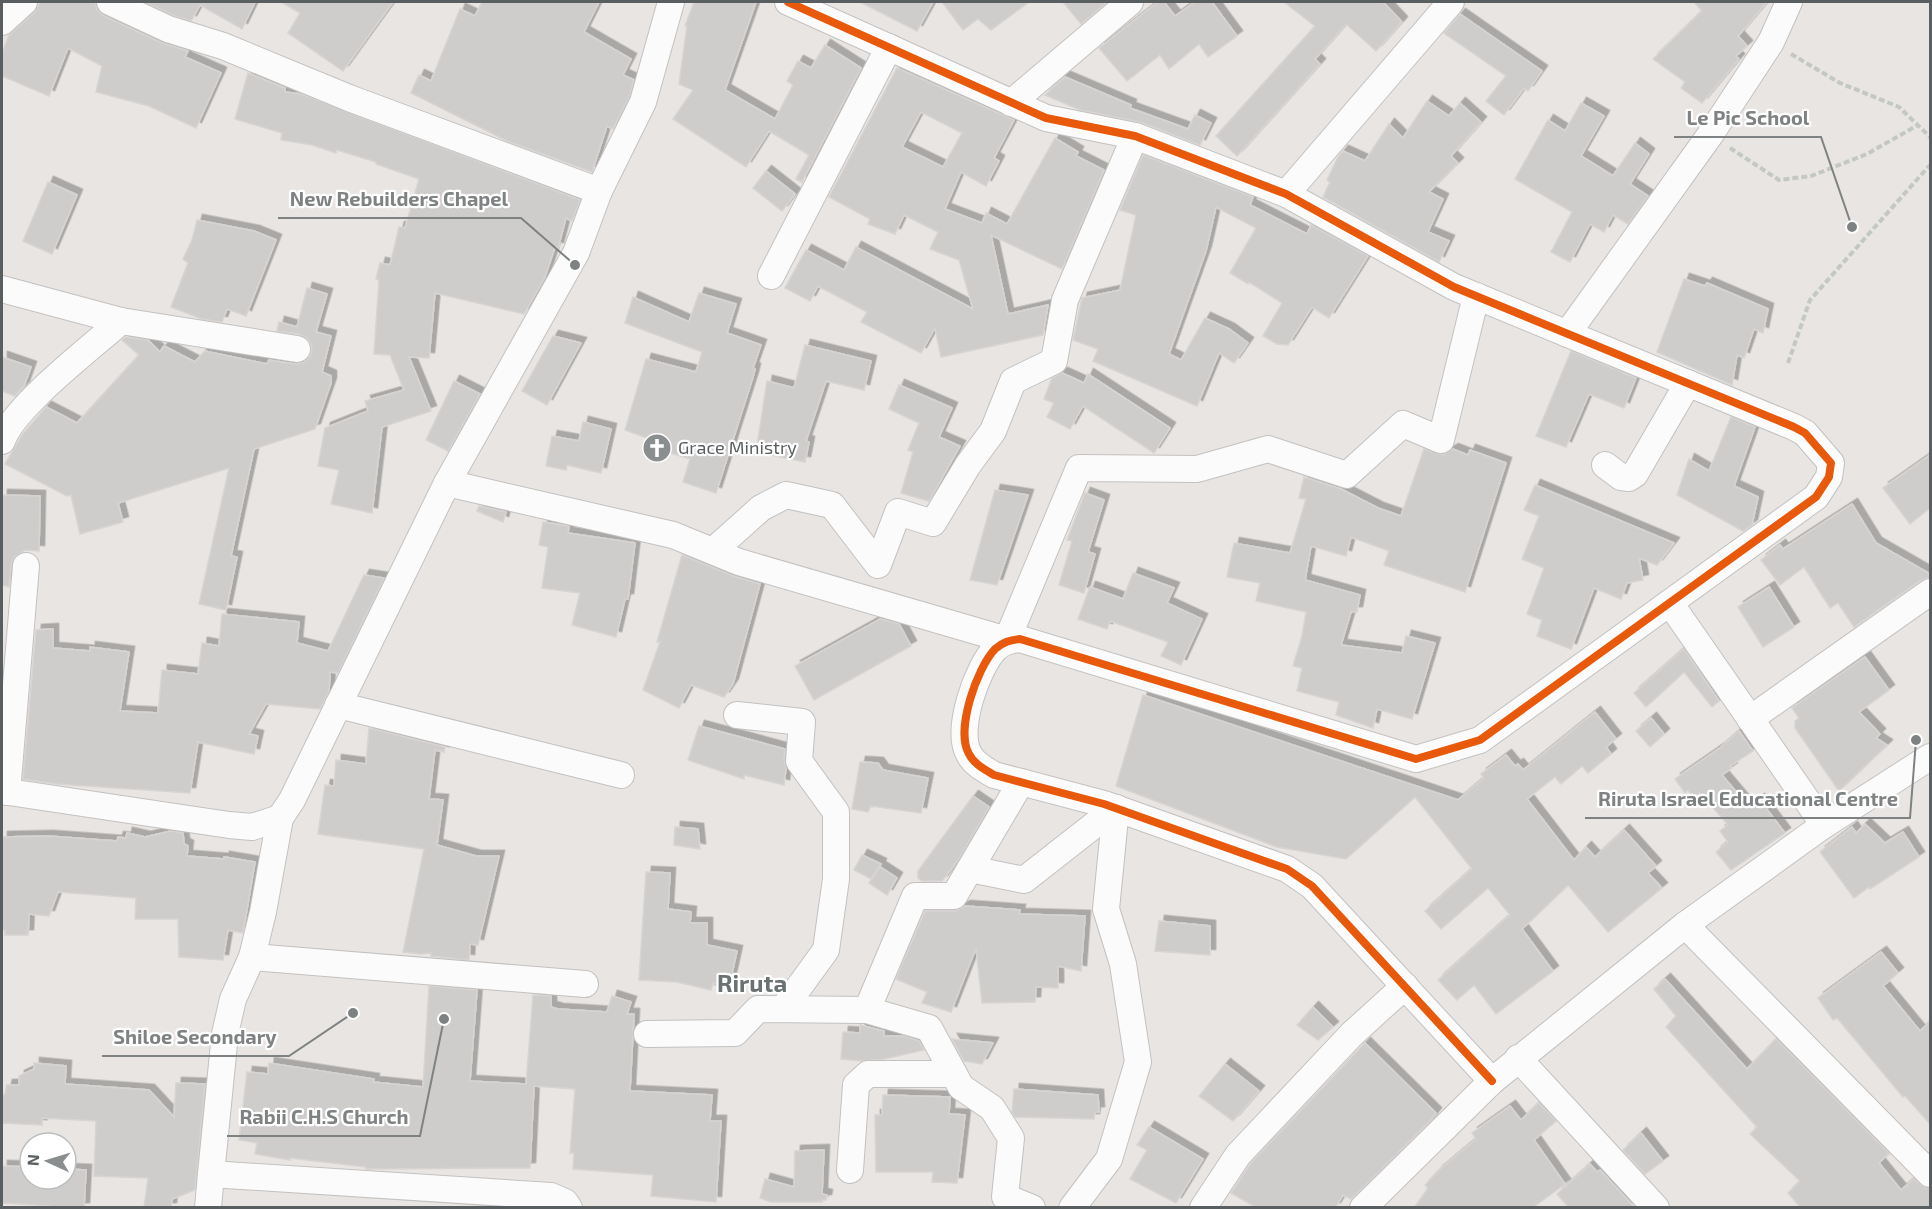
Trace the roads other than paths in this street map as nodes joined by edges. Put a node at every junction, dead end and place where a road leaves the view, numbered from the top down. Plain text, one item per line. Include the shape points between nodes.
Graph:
1 (24, 2) edge
2 (110, 2) edge
3 (671, 2) edge
4 (788, 2) edge
5 (1130, 2) edge
6 (1451, 2) edge
7 (1789, 2) edge
8 (2, 22) edge
9 (889, 48) junction
10 (1011, 103) junction
11 (1135, 136) junction
12 (599, 191) junction
13 (1286, 194) junction
14 (771, 276) dead end
15 (2, 289) edge
16 (1476, 296) junction
17 (121, 321) junction
18 (1568, 334) junction
19 (297, 349) dead end
20 (1688, 383) junction
21 (2, 441) edge
22 (1605, 465) dead end
23 (447, 483) junction
24 (713, 551) junction
25 (26, 566) dead end
26 (1930, 592) edge
27 (1670, 603) junction
28 (1007, 640) junction
29 (338, 705) junction
30 (737, 715) dead end
31 (1750, 719) junction
32 (1930, 757) edge
33 (621, 775) dead end
34 (1021, 782) junction
35 (4, 791) edge
36 (1116, 808) junction
37 (280, 818) junction
38 (1824, 825) junction
39 (970, 869) junction
40 (1685, 925) junction
41 (252, 957) junction
42 (585, 984) dead end
43 (1405, 986) junction
44 (783, 1009) junction
45 (867, 1010) junction
46 (647, 1034) dead end
47 (1518, 1058) junction
48 (954, 1074) junction
49 (1492, 1081) junction
50 (850, 1170) dead end
51 (211, 1174) junction
52 (1930, 1174) edge
53 (207, 1208) edge
54 (569, 1208) edge
55 (1032, 1208) edge
56 (1072, 1208) edge
57 (1203, 1208) edge
58 (1363, 1208) edge
59 (1656, 1208) edge

1 - 8 street
2 - 12 street via 168,29 223,46 349,98
3 - 12 street via 643,102
4 - 9 street
5 - 10 street
6 - 13 street
7 - 18 street via 1771,42 1710,135
9 - 10 street
9 - 14 street
10 - 11 street via 1046,118
11 - 13 street
11 - 24 street via 1065,300 1054,361 1012,381 993,431 933,523 898,512 878,565 832,505 786,495 761,508
12 - 23 street via 576,253
13 - 16 street
15 - 17 street
16 - 18 street
16 - 28 street via 1441,440 1403,424 1347,475 1268,449 1197,469 1079,468
17 - 19 street
17 - 21 street via 36,396 5,430
18 - 20 street
20 - 22 street via 1635,474 1621,477
20 - 27 street via 1805,433 1831,464 1829,477 1816,497
23 - 24 street via 673,535
23 - 29 street
24 - 28 street
25 - 35 street
26 - 31 street
27 - 28 street via 1480,740 1416,759 1020,639
27 - 31 street
28 - 34 street via 995,649 976,678 964,724 968,753 980,766 994,775
29 - 33 street
29 - 37 street
30 - 44 street via 802,722 799,761 836,812 836,879 826,950
31 - 38 street
32 - 38 street
34 - 36 street
34 - 39 street
35 - 37 street via 230,825 252,827
36 - 39 street via 1024,880
36 - 43 street via 1301,877
36 - 56 street via 1106,909 1123,964 1138,1062 1109,1159
37 - 41 street
38 - 40 street
39 - 45 street via 954,896 915,896
40 - 47 street
40 - 52 street
41 - 42 street
41 - 51 street via 233,999 225,1034
43 - 49 street
43 - 57 street via 1352,1034 1238,1155
44 - 45 street
44 - 46 street via 758,1009 735,1033
45 - 48 street via 929,1028
47 - 49 street
47 - 59 street
48 - 50 street via 868,1074 856,1085
48 - 55 street via 961,1087 992,1108 1011,1138 1005,1197
49 - 58 street
51 - 53 street
51 - 54 street via 551,1196

